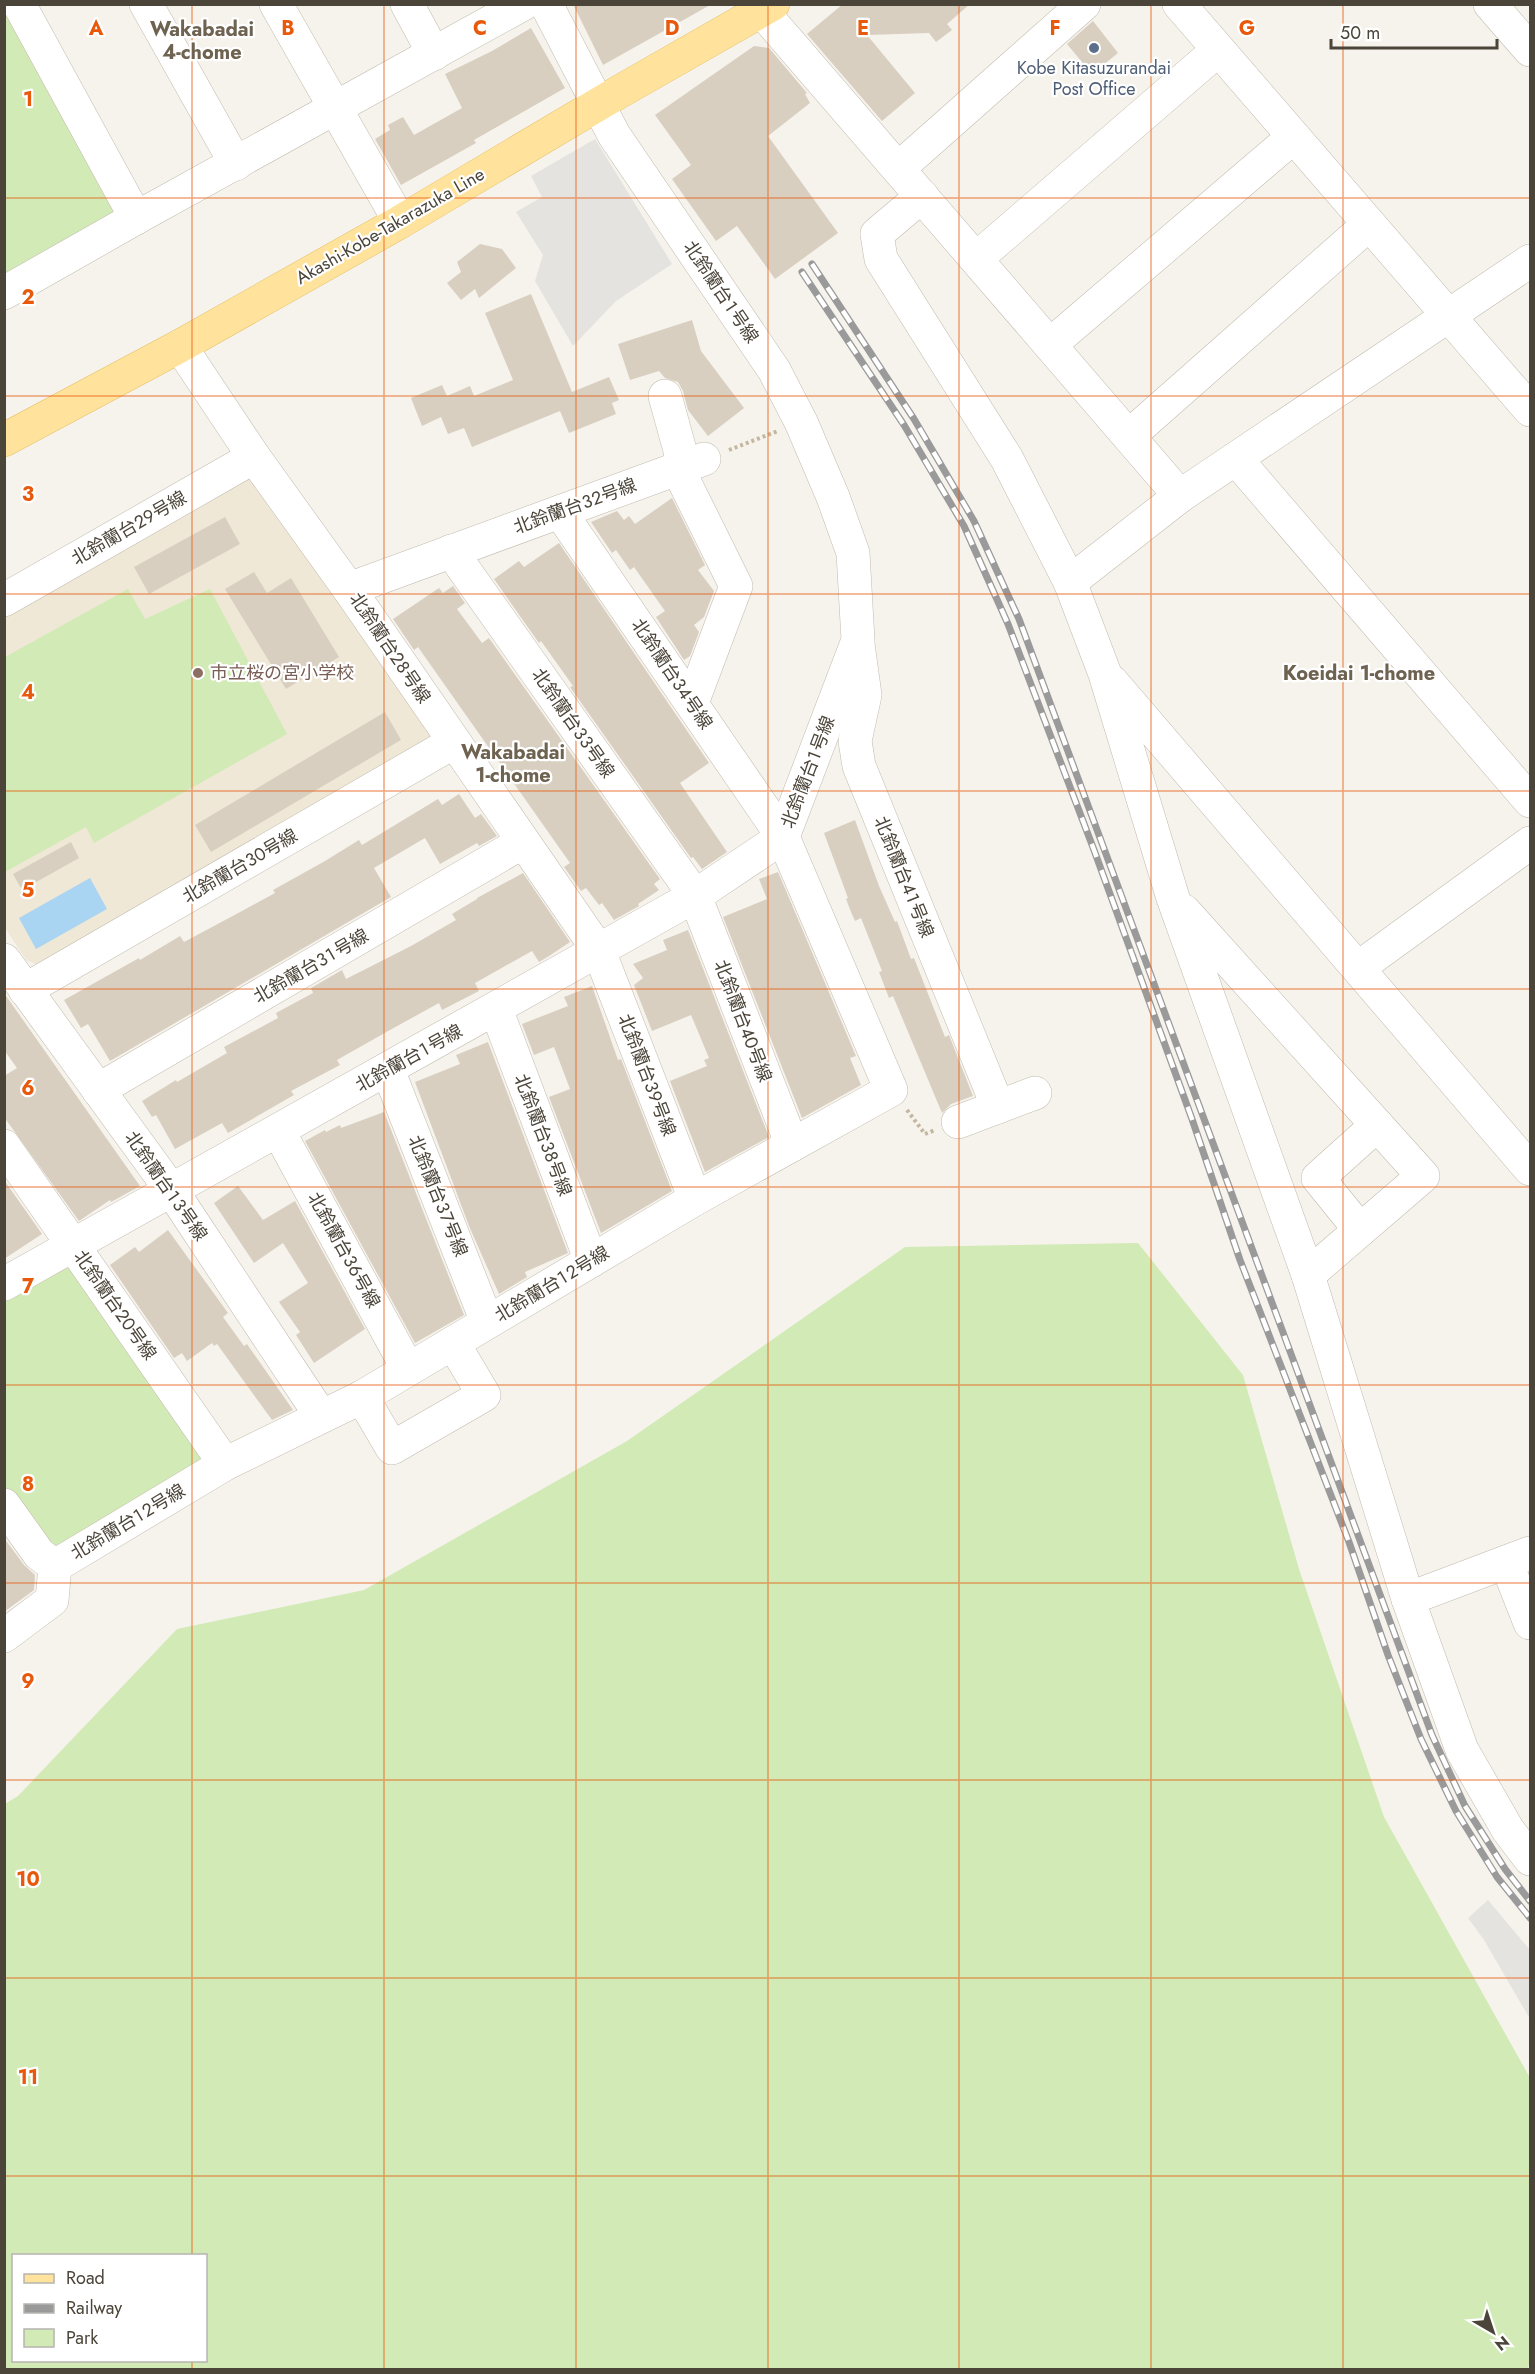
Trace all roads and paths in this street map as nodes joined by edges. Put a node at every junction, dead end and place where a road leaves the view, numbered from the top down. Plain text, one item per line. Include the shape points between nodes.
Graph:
1 (19, 4) edge
2 (146, 4) edge
3 (276, 4) edge
4 (407, 4) edge
5 (523, 4) edge
6 (546, 4) edge
7 (1084, 4) edge
8 (1179, 4) edge
9 (1490, 4) edge
10 (767, 7) edge
11 (1218, 50) junction
12 (1530, 50) edge
13 (434, 54) junction
14 (598, 104) junction
15 (335, 109) junction
16 (1292, 138) junction
17 (236, 164) junction
18 (899, 168) junction
19 (922, 196) junction
20 (136, 218) junction
21 (399, 222) junction
22 (1368, 225) junction
23 (977, 258) junction
24 (1530, 261) edge
25 (4, 293) edge
26 (1449, 317) junction
27 (1051, 344) junction
28 (180, 346) junction
29 (665, 396) dead end
30 (1530, 411) edge
31 (801, 422) junction
32 (7, 434) edge
33 (1129, 436) junction
34 (254, 457) junction
35 (1236, 459) junction
36 (691, 464) junction
37 (1180, 496) junction
38 (560, 512) junction
39 (451, 551) junction
40 (1071, 582) junction
41 (349, 589) junction
42 (4, 600) edge
43 (858, 640) junction
44 (1105, 674) junction
45 (692, 703) junction
46 (454, 742) junction
47 (1530, 801) edge
48 (783, 837) junction
49 (523, 842) junction
50 (1530, 843) edge
51 (695, 896) junction
52 (1173, 898) junction
53 (599, 951) junction
54 (4, 960) edge
55 (1358, 968) junction
56 (25, 990) junction
57 (496, 1009) junction
58 (388, 1070) junction
59 (98, 1090) junction
60 (891, 1090) junction
61 (1035, 1093) dead end
62 (998, 1107) junction
63 (958, 1122) joint
64 (1377, 1125) junction
65 (279, 1131) junction
66 (792, 1145) junction
67 (4, 1146) edge
68 (1530, 1169) edge
69 (172, 1191) junction
70 (695, 1200) junction
71 (1360, 1230) junction
72 (74, 1245) junction
73 (591, 1261) junction
74 (1308, 1275) junction
75 (4, 1284) edge
76 (487, 1322) junction
77 (453, 1342) junction
78 (408, 1369) junction
79 (362, 1397) junction
80 (321, 1416) junction
81 (225, 1464) junction
82 (4, 1504) edge
83 (1518, 1557) edge
84 (55, 1566) junction
85 (1408, 1599) junction
86 (1530, 1623) edge
87 (4, 1636) edge
88 (1530, 1859) edge

1 - 20 street
2 - 17 street
3 - 15 street
4 - 13 street
5 - 13 street
6 - 14 street, 北鈴蘭台１号線
7 - 18 street
8 - 11 street
9 - 12 street
10 - 14 main road, Akashi-Kobe-Takarazuka Line
10 - 18 street
11 - 16 street
11 - 23 street
13 - 15 street
14 - 21 main road, Akashi-Kobe-Takarazuka Line
14 - 31 street, 北鈴蘭台１号線 via 614,135 774,370
15 - 17 street
15 - 21 street
16 - 22 street
16 - 27 street
17 - 20 street
18 - 19 street
19 - 23 street
19 - 40 street via 877,234 882,259 1007,459
20 - 25 street
21 - 28 main road, Akashi-Kobe-Takarazuka Line
22 - 26 street
22 - 33 street
23 - 27 street
24 - 26 street
26 - 30 street
26 - 35 street
27 - 33 street
28 - 32 main road, Akashi-Kobe-Takarazuka Line
28 - 34 street, 北鈴蘭台２８号線
29 - 36 street via 681,454
31 - 36 path
31 - 43 street, 北鈴蘭台１号線 via 853,553
33 - 37 street
34 - 41 street, 北鈴蘭台２８号線
34 - 42 street, 北鈴蘭台２９号線
35 - 37 street
35 - 47 street
36 - 38 street, 北鈴蘭台３２号線
36 - 45 street via 736,586
37 - 40 street
38 - 39 street, 北鈴蘭台３２号線
38 - 45 street, 北鈴蘭台３４号線
39 - 41 street, 北鈴蘭台３２号線
39 - 51 street, 北鈴蘭台３３号線
40 - 44 street
41 - 46 street, 北鈴蘭台２８号線
43 - 48 street, 北鈴蘭台１号線
43 - 62 street, 北鈴蘭台４１号線 via 865,695 855,741 859,766
44 - 52 street
44 - 55 street
45 - 48 street, 北鈴蘭台３４号線
46 - 49 street, 北鈴蘭台２８号線
46 - 56 street, 北鈴蘭台３０号線
48 - 51 street, 北鈴蘭台１号線
48 - 60 street
49 - 53 street, 北鈴蘭台２８号線
49 - 59 street, 北鈴蘭台３１号線
50 - 55 street
51 - 53 street, 北鈴蘭台１号線
51 - 66 street, 北鈴蘭台４０号線
52 - 64 street
52 - 74 street
53 - 57 street, 北鈴蘭台１号線
53 - 70 street, 北鈴蘭台３９号線
54 - 56 street, 北鈴蘭台１３号線
55 - 68 street
56 - 59 street, 北鈴蘭台１３号線
57 - 58 street, 北鈴蘭台１号線
57 - 73 street, 北鈴蘭台３８号線
58 - 65 street, 北鈴蘭台１号線
58 - 76 street, 北鈴蘭台３７号線
59 - 69 street, 北鈴蘭台１３号線
60 - 63 path via 925,1134
60 - 66 street, 北鈴蘭台１２号線
61 - 62 street
62 - 63 street
64 - 71 street via 1318,1178
64 - 71 street via 1423,1176
65 - 69 street, 北鈴蘭台１号線
65 - 78 street, 北鈴蘭台３６号線
66 - 70 street, 北鈴蘭台１２号線
67 - 72 street, 北鈴蘭台２０号線
69 - 72 street, 北鈴蘭台１号線
69 - 80 street, 北鈴蘭台１３号線
70 - 73 street, 北鈴蘭台１２号線
71 - 74 street
72 - 75 street, 北鈴蘭台１号線
72 - 81 street, 北鈴蘭台２０号線
73 - 76 street, 北鈴蘭台１２号線
74 - 85 street
76 - 77 street, 北鈴蘭台１２号線
77 - 78 street, 北鈴蘭台１２号線
77 - 79 street via 484,1395 392,1448
78 - 79 street, 北鈴蘭台１２号線
79 - 80 street, 北鈴蘭台１２号線
80 - 81 street, 北鈴蘭台１２号線
81 - 84 street, 北鈴蘭台１２号線
82 - 84 street via 39,1554
83 - 85 street
83 - 86 street
84 - 87 street, 北鈴蘭台１２号線 via 52,1600
85 - 88 street via 1462,1750 1508,1830

